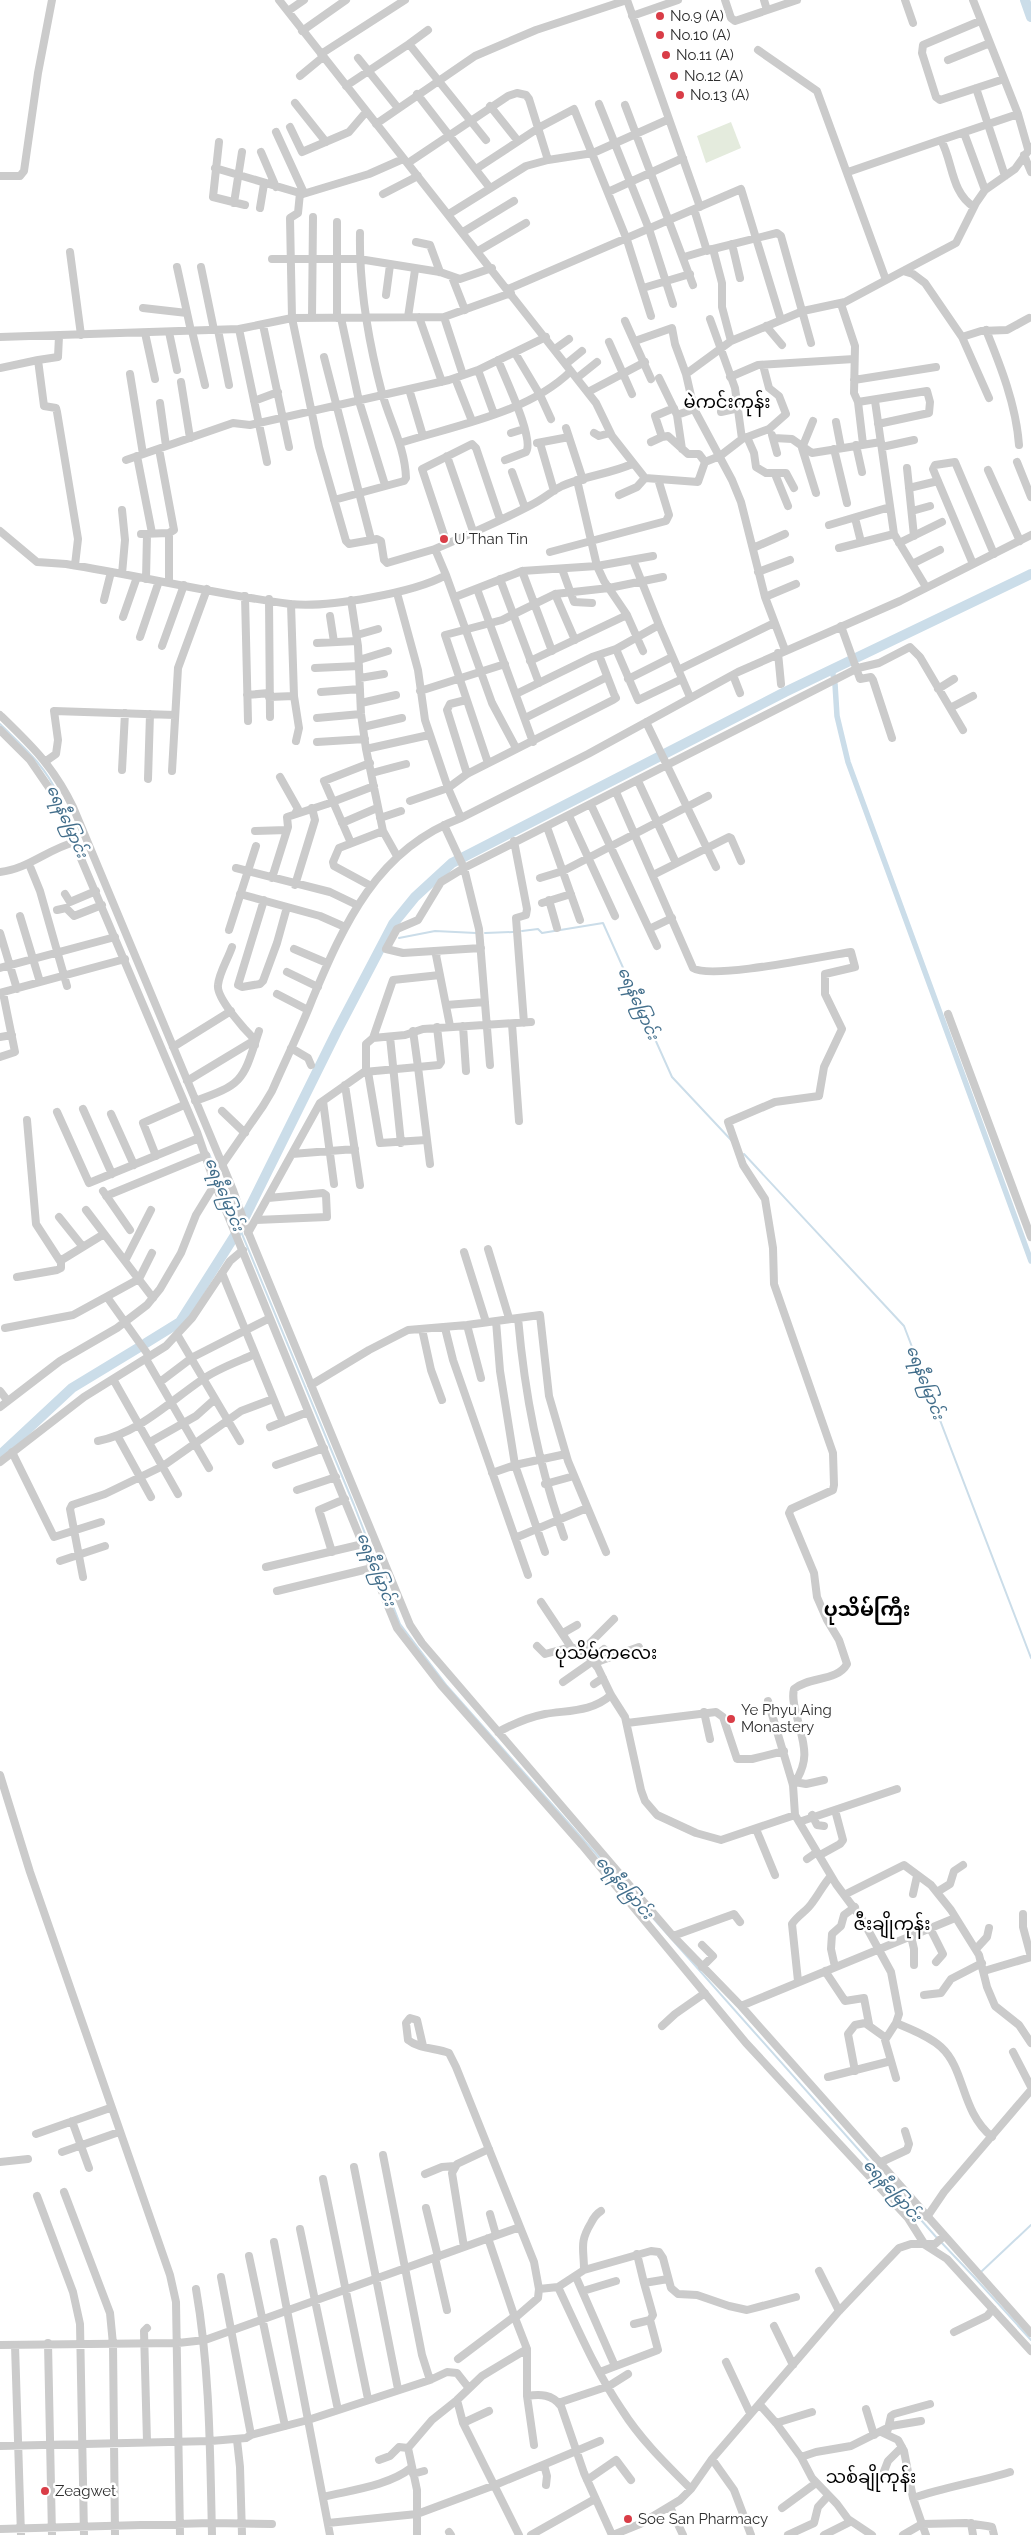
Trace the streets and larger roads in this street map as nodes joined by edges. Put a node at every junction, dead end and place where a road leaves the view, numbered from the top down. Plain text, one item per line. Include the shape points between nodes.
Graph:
1 (52, 0) edge
2 (279, 0) edge
3 (304, 0) edge
4 (346, 0) edge
5 (405, 0) edge
6 (627, 0) edge
7 (678, 0) edge
8 (725, 0) edge
9 (764, 0) edge
10 (797, 0) edge
11 (905, 0) edge
12 (973, 0) edge
13 (667, 2) edge
14 (767, 10) junction
15 (288, 11) junction
16 (632, 16) junction
17 (980, 20) junction
18 (913, 23) dead end
19 (428, 30) dead end
20 (302, 31) junction
21 (990, 43) junction
22 (409, 44) junction
23 (758, 50) dead end
24 (322, 56) junction
25 (358, 58) dead end
26 (948, 60) dead end
27 (368, 71) junction
28 (300, 76) dead end
29 (438, 79) junction
30 (1004, 79) junction
31 (346, 86) junction
32 (976, 88) junction
33 (418, 94) junction
34 (295, 103) dead end
35 (599, 104) dead end
36 (625, 105) dead end
37 (490, 106) junction
38 (398, 108) junction
39 (366, 112) junction
40 (1018, 114) junction
41 (471, 120) junction
42 (667, 120) junction
43 (376, 124) junction
44 (988, 124) junction
45 (290, 127) dead end
46 (540, 127) junction
47 (276, 132) dead end
48 (964, 133) junction
49 (450, 134) junction
50 (636, 134) junction
51 (486, 140) dead end
52 (941, 140) junction
53 (518, 141) junction
54 (219, 142) dead end
55 (326, 142) junction
56 (614, 143) junction
57 (1028, 150) edge
58 (242, 152) dead end
59 (261, 152) dead end
60 (593, 153) junction
61 (682, 158) junction
62 (548, 160) junction
63 (406, 161) junction
64 (215, 168) junction
65 (476, 169) junction
66 (651, 172) junction
67 (848, 172) junction
68 (1031, 172) edge
69 (0, 176) edge
70 (238, 176) junction
71 (418, 176) junction
72 (1005, 176) junction
73 (630, 182) junction
74 (264, 184) junction
75 (276, 187) junction
76 (490, 188) junction
77 (985, 190) junction
78 (608, 192) junction
79 (302, 193) junction
80 (383, 194) dead end
81 (514, 201) dead end
82 (234, 203) junction
83 (245, 205) dead end
84 (974, 207) junction
85 (260, 208) dead end
86 (697, 208) junction
87 (449, 214) junction
88 (313, 217) dead end
89 (671, 220) junction
90 (337, 222) dead end
91 (526, 223) dead end
92 (649, 230) junction
93 (463, 232) junction
94 (360, 233) dead end
95 (757, 238) junction
96 (626, 240) junction
97 (416, 242) dead end
98 (732, 244) junction
99 (710, 250) junction
100 (478, 251) junction
101 (70, 252) dead end
102 (684, 257) junction
103 (290, 258) junction
104 (312, 258) junction
105 (272, 259) dead end
106 (337, 259) junction
107 (359, 259) junction
108 (390, 265) junction
109 (177, 267) dead end
110 (202, 267) dead end
111 (492, 268) junction
112 (415, 270) junction
113 (903, 271) junction
114 (440, 272) junction
115 (690, 274) junction
116 (452, 277) junction
117 (740, 278) dead end
118 (886, 280) junction
119 (665, 281) junction
120 (693, 285) dead end
121 (642, 288) junction
122 (509, 291) junction
123 (386, 295) dead end
124 (673, 304) dead end
125 (841, 304) junction
126 (143, 308) dead end
127 (465, 310) junction
128 (803, 311) junction
129 (187, 312) junction
130 (444, 316) junction
131 (651, 316) dead end
132 (365, 317) junction
133 (408, 317) junction
134 (419, 317) junction
135 (292, 318) junction
136 (312, 318) junction
137 (339, 318) junction
138 (1030, 318) dead end
139 (710, 320) dead end
140 (781, 320) junction
141 (625, 321) dead end
142 (263, 325) junction
143 (766, 326) junction
144 (239, 329) junction
145 (216, 330) junction
146 (986, 330) junction
147 (191, 331) junction
148 (169, 332) junction
149 (145, 333) junction
150 (81, 335) junction
151 (59, 336) junction
152 (0, 337) edge
153 (546, 337) junction
154 (962, 337) junction
155 (569, 339) dead end
156 (732, 340) junction
157 (634, 341) junction
158 (609, 342) dead end
159 (811, 343) dead end
160 (782, 345) dead end
161 (555, 350) junction
162 (720, 350) junction
163 (582, 351) dead end
164 (515, 353) junction
165 (324, 358) dead end
166 (854, 359) junction
167 (38, 360) junction
168 (498, 360) junction
169 (597, 362) dead end
170 (645, 362) junction
171 (763, 365) junction
172 (936, 367) dead end
173 (0, 368) edge
174 (569, 368) junction
175 (177, 370) dead end
176 (478, 370) junction
177 (130, 374) dead end
178 (623, 374) junction
179 (686, 374) junction
180 (459, 376) junction
181 (730, 377) junction
182 (577, 378) junction
183 (155, 379) dead end
184 (854, 380) junction
185 (181, 382) dead end
186 (442, 382) junction
187 (205, 385) dead end
188 (229, 385) dead end
189 (409, 389) junction
190 (278, 392) junction
191 (588, 392) junction
192 (632, 394) dead end
193 (383, 395) junction
194 (540, 395) junction
195 (989, 398) dead end
196 (254, 401) junction
197 (359, 401) junction
198 (875, 401) junction
199 (858, 402) junction
200 (160, 403) dead end
201 (334, 406) junction
202 (517, 407) junction
203 (739, 408) junction
204 (694, 409) junction
205 (313, 411) junction
206 (676, 412) junction
207 (721, 412) dead end
208 (494, 414) junction
209 (283, 416) junction
210 (551, 419) dead end
211 (472, 421) junction
212 (813, 421) dead end
213 (259, 422) junction
214 (836, 422) dead end
215 (878, 424) junction
216 (566, 428) dead end
217 (524, 429) junction
218 (768, 429) junction
219 (511, 433) dead end
220 (594, 433) dead end
221 (610, 433) junction
222 (423, 436) junction
223 (569, 437) junction
224 (662, 437) junction
225 (190, 438) junction
226 (745, 438) junction
227 (774, 438) junction
228 (914, 440) dead end
229 (651, 442) dead end
230 (400, 443) junction
231 (540, 443) junction
232 (881, 444) junction
233 (528, 445) junction
234 (859, 445) junction
235 (1019, 445) dead end
236 (162, 447) junction
237 (289, 447) dead end
238 (802, 448) junction
239 (837, 448) junction
240 (682, 449) junction
241 (776, 453) dead end
242 (140, 455) junction
243 (447, 456) junction
244 (720, 456) junction
245 (126, 460) dead end
246 (504, 460) dead end
247 (267, 462) dead end
248 (705, 462) junction
249 (1017, 462) dead end
250 (632, 464) junction
251 (907, 468) dead end
252 (988, 470) dead end
253 (512, 472) dead end
254 (862, 472) dead end
255 (775, 474) junction
256 (645, 478) junction
257 (662, 479) junction
258 (580, 480) junction
259 (938, 481) junction
260 (385, 485) junction
261 (794, 488) dead end
262 (909, 488) junction
263 (554, 491) junction
264 (358, 493) junction
265 (816, 493) dead end
266 (619, 494) dead end
267 (1031, 497) edge
268 (334, 500) junction
269 (847, 503) dead end
270 (788, 506) dead end
271 (930, 506) dead end
272 (525, 508) junction
273 (890, 508) junction
274 (122, 510) dead end
275 (912, 510) junction
276 (855, 518) junction
277 (500, 519) junction
278 (942, 522) dead end
279 (829, 526) dead end
280 (0, 531) edge
281 (169, 533) junction
282 (147, 534) junction
283 (474, 534) junction
284 (785, 534) dead end
285 (894, 534) junction
286 (1031, 535) edge
287 (914, 536) junction
288 (371, 539) junction
289 (590, 541) junction
290 (1020, 541) junction
291 (861, 542) junction
292 (899, 543) junction
293 (447, 544) junction
294 (753, 548) junction
295 (839, 548) dead end
296 (435, 549) junction
297 (940, 550) dead end
298 (550, 552) dead end
299 (994, 554) junction
300 (653, 556) dead end
301 (634, 560) junction
302 (790, 560) dead end
303 (912, 564) junction
304 (973, 564) junction
305 (75, 565) junction
306 (598, 566) junction
307 (562, 569) junction
308 (522, 571) junction
309 (111, 572) junction
310 (758, 572) junction
311 (122, 574) junction
312 (446, 575) junction
313 (137, 577) junction
314 (664, 577) dead end
315 (146, 579) junction
316 (500, 579) junction
317 (160, 581) junction
318 (169, 582) junction
319 (642, 582) junction
320 (796, 584) dead end
321 (184, 585) junction
322 (926, 587) junction
323 (478, 588) junction
324 (609, 588) junction
325 (207, 589) junction
326 (572, 591) junction
327 (397, 593) junction
328 (556, 594) junction
329 (245, 596) junction
330 (455, 597) junction
331 (765, 597) junction
332 (269, 599) junction
333 (104, 600) dead end
334 (351, 600) junction
335 (592, 603) dead end
336 (291, 604) junction
337 (534, 604) junction
338 (628, 614) junction
339 (513, 615) junction
340 (330, 616) dead end
341 (123, 617) dead end
342 (490, 623) junction
343 (774, 623) junction
344 (658, 625) junction
345 (842, 626) junction
346 (378, 629) dead end
347 (466, 629) junction
348 (638, 636) junction
349 (140, 637) dead end
350 (357, 638) junction
351 (575, 640) junction
352 (334, 642) junction
353 (317, 644) dead end
354 (162, 646) dead end
355 (616, 649) junction
356 (388, 651) dead end
357 (552, 651) junction
358 (643, 651) dead end
359 (782, 651) junction
360 (599, 655) junction
361 (672, 657) junction
362 (530, 660) junction
363 (359, 663) junction
364 (505, 664) junction
365 (315, 668) dead end
366 (858, 668) junction
367 (678, 670) junction
368 (481, 671) junction
369 (384, 674) dead end
370 (733, 675) junction
371 (459, 677) junction
372 (608, 677) junction
373 (360, 678) junction
374 (682, 678) junction
375 (628, 679) junction
376 (954, 679) dead end
377 (539, 683) junction
378 (781, 684) dead end
379 (360, 689) junction
380 (938, 689) junction
381 (420, 691) junction
382 (321, 692) dead end
383 (740, 693) dead end
384 (516, 694) junction
385 (247, 695) junction
386 (269, 695) junction
387 (396, 695) dead end
388 (294, 696) junction
389 (973, 696) dead end
390 (690, 697) junction
391 (466, 700) junction
392 (361, 703) junction
393 (950, 708) junction
394 (125, 713) junction
395 (150, 714) junction
396 (361, 714) junction
397 (0, 715) edge
398 (175, 715) junction
399 (270, 717) dead end
400 (317, 718) dead end
401 (402, 718) dead end
402 (525, 718) junction
403 (248, 721) dead end
404 (646, 722) junction
405 (363, 727) junction
406 (0, 730) edge
407 (963, 730) dead end
408 (429, 735) junction
409 (892, 738) dead end
410 (365, 739) junction
411 (296, 740) dead end
412 (317, 742) dead end
413 (533, 742) junction
414 (516, 748) junction
415 (366, 749) junction
416 (46, 761) junction
417 (370, 763) junction
418 (488, 763) junction
419 (406, 764) dead end
420 (669, 765) junction
421 (122, 770) dead end
422 (172, 771) dead end
423 (372, 773) junction
424 (467, 774) junction
425 (280, 777) dead end
426 (148, 779) dead end
427 (638, 781) junction
428 (374, 786) junction
429 (448, 788) junction
430 (616, 792) junction
431 (708, 796) dead end
432 (410, 801) dead end
433 (328, 804) junction
434 (591, 805) junction
435 (688, 806) junction
436 (312, 808) junction
437 (377, 808) junction
438 (296, 812) junction
439 (401, 812) dead end
440 (569, 816) junction
441 (380, 818) junction
442 (461, 818) junction
443 (657, 822) junction
444 (342, 823) junction
445 (444, 825) junction
446 (547, 827) junction
447 (287, 830) junction
448 (255, 831) dead end
449 (383, 831) junction
450 (635, 834) junction
451 (514, 841) junction
452 (75, 842) junction
453 (351, 843) junction
454 (256, 846) dead end
455 (611, 847) junction
456 (707, 847) junction
457 (397, 856) junction
458 (588, 858) junction
459 (741, 861) dead end
460 (676, 863) junction
461 (29, 864) junction
462 (716, 867) dead end
463 (236, 868) dead end
464 (464, 868) junction
465 (248, 871) junction
466 (562, 871) junction
467 (0, 872) edge
468 (653, 875) junction
469 (272, 878) junction
470 (540, 878) dead end
471 (296, 885) junction
472 (371, 886) junction
473 (96, 891) junction
474 (65, 894) dead end
475 (240, 894) junction
476 (571, 894) junction
477 (264, 900) junction
478 (102, 905) junction
479 (356, 905) junction
480 (287, 907) junction
481 (57, 910) dead end
482 (20, 916) dead end
483 (615, 916) dead end
484 (672, 918) junction
485 (580, 920) dead end
486 (344, 927) junction
487 (557, 928) dead end
488 (649, 929) junction
489 (228, 930) dead end
490 (0, 933) edge
491 (115, 937) junction
492 (2, 943) edge
493 (657, 946) dead end
494 (232, 948) dead end
495 (481, 948) junction
496 (294, 949) dead end
497 (56, 952) junction
498 (438, 952) junction
499 (33, 959) junction
500 (125, 959) junction
501 (327, 963) junction
502 (10, 965) junction
503 (0, 968) edge
504 (287, 972) dead end
505 (440, 975) junction
506 (64, 976) junction
507 (40, 982) junction
508 (67, 986) dead end
509 (318, 986) junction
510 (17, 989) junction
511 (1, 993) edge
512 (277, 994) dead end
513 (485, 1002) junction
514 (446, 1005) junction
515 (308, 1010) junction
516 (3, 1012) edge
517 (231, 1012) junction
518 (948, 1014) dead end
519 (512, 1024) junction
520 (450, 1026) junction
521 (463, 1026) junction
522 (487, 1026) junction
523 (437, 1027) junction
524 (259, 1031) dead end
525 (413, 1031) junction
526 (12, 1035) junction
527 (0, 1037) edge
528 (390, 1037) junction
529 (372, 1038) junction
530 (255, 1042) junction
531 (173, 1047) junction
532 (292, 1048) junction
533 (0, 1057) edge
534 (311, 1065) dead end
535 (490, 1065) dead end
536 (418, 1068) junction
537 (392, 1070) junction
538 (466, 1071) dead end
539 (367, 1072) junction
540 (187, 1082) junction
541 (345, 1084) junction
542 (195, 1101) junction
543 (323, 1101) junction
544 (184, 1105) junction
545 (83, 1109) dead end
546 (222, 1111) dead end
547 (57, 1112) dead end
548 (112, 1114) dead end
549 (27, 1120) dead end
550 (519, 1121) dead end
551 (245, 1133) junction
552 (200, 1138) junction
553 (426, 1140) junction
554 (402, 1143) junction
555 (355, 1149) junction
556 (330, 1151) junction
557 (292, 1154) junction
558 (206, 1155) junction
559 (156, 1156) junction
560 (430, 1164) dead end
561 (134, 1165) junction
562 (223, 1169) junction
563 (112, 1174) junction
564 (214, 1174) junction
565 (216, 1184) junction
566 (334, 1184) dead end
567 (360, 1185) dead end
568 (268, 1198) junction
569 (86, 1210) dead end
570 (151, 1210) dead end
571 (59, 1217) dead end
572 (256, 1220) junction
573 (130, 1230) dead end
574 (247, 1230) junction
575 (104, 1234) junction
576 (1031, 1237) edge
577 (83, 1247) junction
578 (488, 1249) dead end
579 (242, 1250) junction
580 (464, 1252) dead end
581 (152, 1253) dead end
582 (61, 1261) junction
583 (125, 1261) junction
584 (222, 1273) junction
585 (17, 1277) dead end
586 (139, 1279) junction
587 (106, 1297) junction
588 (153, 1298) junction
589 (270, 1318) junction
590 (508, 1318) junction
591 (518, 1318) junction
592 (496, 1320) junction
593 (486, 1322) junction
594 (124, 1323) junction
595 (467, 1325) junction
596 (5, 1328) dead end
597 (445, 1328) junction
598 (422, 1329) junction
599 (246, 1331) junction
600 (178, 1336) junction
601 (255, 1354) junction
602 (147, 1356) junction
603 (193, 1358) junction
604 (203, 1378) junction
605 (481, 1378) dead end
606 (112, 1380) junction
607 (160, 1382) junction
608 (311, 1385) junction
609 (0, 1390) edge
610 (215, 1399) junction
611 (273, 1399) junction
612 (7, 1400) junction
613 (442, 1400) dead end
614 (172, 1402) junction
615 (0, 1407) edge
616 (308, 1412) junction
617 (229, 1422) junction
618 (283, 1422) junction
619 (139, 1423) junction
620 (183, 1423) junction
621 (270, 1427) dead end
622 (118, 1436) junction
623 (98, 1441) dead end
624 (240, 1441) dead end
625 (150, 1442) junction
626 (196, 1444) junction
627 (324, 1448) junction
628 (12, 1452) junction
629 (566, 1454) junction
630 (539, 1458) junction
631 (0, 1462) edge
632 (276, 1465) dead end
633 (515, 1465) junction
634 (162, 1466) junction
635 (209, 1468) dead end
636 (492, 1473) junction
637 (141, 1476) junction
638 (574, 1476) junction
639 (336, 1477) junction
640 (546, 1484) junction
641 (298, 1490) dead end
642 (178, 1494) dead end
643 (151, 1497) dead end
644 (345, 1499) junction
645 (587, 1508) junction
646 (558, 1521) junction
647 (100, 1522) dead end
648 (537, 1530) junction
649 (75, 1531) junction
650 (564, 1537) dead end
651 (515, 1538) junction
652 (363, 1544) junction
653 (105, 1546) dead end
654 (332, 1552) junction
655 (545, 1552) dead end
656 (606, 1552) dead end
657 (79, 1555) junction
658 (60, 1561) dead end
659 (266, 1567) dead end
660 (372, 1568) junction
661 (528, 1575) dead end
662 (83, 1577) dead end
663 (277, 1591) dead end
664 (541, 1602) dead end
665 (614, 1619) dead end
666 (577, 1626) dead end
667 (563, 1633) junction
668 (537, 1646) dead end
669 (571, 1647) junction
670 (639, 1648) dead end
671 (604, 1649) dead end
672 (582, 1651) junction
673 (596, 1662) junction
674 (603, 1678) junction
675 (563, 1682) dead end
676 (594, 1684) dead end
677 (611, 1695) junction
678 (768, 1701) dead end
679 (704, 1712) junction
680 (626, 1722) junction
681 (498, 1732) junction
682 (710, 1739) dead end
683 (784, 1751) junction
684 (0, 1775) edge
685 (824, 1780) dead end
686 (794, 1784) junction
687 (897, 1789) dead end
688 (835, 1810) junction
689 (812, 1816) junction
690 (797, 1818) junction
691 (824, 1826) dead end
692 (756, 1829) junction
693 (819, 1853) junction
694 (807, 1859) dead end
695 (963, 1865) dead end
696 (775, 1875) dead end
697 (830, 1876) junction
698 (917, 1876) junction
699 (937, 1892) junction
700 (913, 1894) dead end
701 (844, 1896) junction
702 (855, 1907) junction
703 (1023, 1914) dead end
704 (955, 1918) junction
705 (740, 1922) dead end
706 (930, 1928) junction
707 (989, 1928) dead end
708 (673, 1936) junction
709 (911, 1936) junction
710 (702, 1946) dead end
711 (976, 1949) junction
712 (881, 1950) junction
713 (1031, 1957) edge
714 (936, 1962) dead end
715 (914, 1964) dead end
716 (702, 1967) junction
717 (983, 1967) junction
718 (835, 1968) junction
719 (826, 1971) junction
720 (798, 1981) junction
721 (705, 1993) junction
722 (924, 1995) dead end
723 (742, 2006) junction
724 (896, 2023) junction
725 (869, 2024) junction
726 (662, 2026) dead end
727 (886, 2038) junction
728 (1031, 2043) edge
729 (422, 2046) dead end
730 (1013, 2052) dead end
731 (891, 2061) junction
732 (855, 2071) junction
733 (828, 2077) dead end
734 (896, 2078) dead end
735 (1031, 2088) edge
736 (110, 2108) junction
737 (72, 2121) junction
738 (904, 2131) dead end
739 (119, 2132) junction
740 (36, 2134) dead end
741 (992, 2137) junction
742 (81, 2145) junction
743 (489, 2149) junction
744 (62, 2152) dead end
745 (383, 2155) dead end
746 (28, 2159) dead end
747 (0, 2162) edge
748 (879, 2163) junction
749 (454, 2166) junction
750 (354, 2167) dead end
751 (89, 2168) dead end
752 (424, 2174) dead end
753 (324, 2179) dead end
754 (64, 2192) dead end
755 (37, 2196) dead end
756 (426, 2208) dead end
757 (601, 2211) dead end
758 (490, 2214) dead end
759 (926, 2216) junction
760 (520, 2227) junction
761 (300, 2229) dead end
762 (492, 2237) junction
763 (940, 2240) junction
764 (274, 2242) dead end
765 (925, 2245) junction
766 (464, 2246) junction
767 (637, 2254) junction
768 (249, 2256) dead end
769 (437, 2257) junction
770 (406, 2267) junction
771 (584, 2270) junction
772 (819, 2271) dead end
773 (221, 2277) dead end
774 (377, 2277) junction
775 (576, 2277) junction
776 (616, 2280) dead end
777 (668, 2280) junction
778 (644, 2283) junction
779 (558, 2287) junction
780 (347, 2288) junction
781 (196, 2289) dead end
782 (539, 2289) junction
783 (583, 2291) junction
784 (796, 2297) dead end
785 (317, 2299) junction
786 (288, 2309) junction
787 (448, 2310) dead end
788 (993, 2310) junction
789 (839, 2311) junction
790 (515, 2317) junction
791 (263, 2319) junction
792 (650, 2320) junction
793 (634, 2324) dead end
794 (774, 2326) dead end
795 (147, 2328) dead end
796 (233, 2330) junction
797 (954, 2332) dead end
798 (1031, 2333) edge
799 (205, 2340) junction
800 (81, 2342) junction
801 (48, 2343) junction
802 (178, 2343) junction
803 (113, 2344) junction
804 (144, 2344) junction
805 (0, 2345) edge
806 (15, 2345) junction
807 (527, 2350) junction
808 (1031, 2351) edge
809 (458, 2359) dead end
810 (726, 2362) dead end
811 (793, 2364) junction
812 (615, 2366) junction
813 (600, 2372) junction
814 (628, 2374) dead end
815 (430, 2380) junction
816 (609, 2386) junction
817 (468, 2387) junction
818 (398, 2389) junction
819 (527, 2396) junction
820 (368, 2399) junction
821 (457, 2400) junction
822 (558, 2403) junction
823 (930, 2404) dead end
824 (760, 2405) junction
825 (866, 2409) dead end
826 (338, 2410) junction
827 (489, 2411) dead end
828 (812, 2412) dead end
829 (750, 2413) junction
830 (308, 2420) junction
831 (921, 2420) dead end
832 (776, 2423) junction
833 (463, 2424) junction
834 (285, 2426) junction
835 (881, 2432) junction
836 (251, 2435) junction
837 (237, 2440) junction
838 (211, 2441) junction
839 (600, 2441) dead end
840 (147, 2442) junction
841 (178, 2442) junction
842 (82, 2444) junction
843 (114, 2444) junction
844 (50, 2445) junction
845 (534, 2445) dead end
846 (0, 2446) edge
847 (18, 2446) junction
848 (902, 2447) junction
849 (408, 2448) junction
850 (576, 2451) junction
851 (801, 2457) junction
852 (712, 2459) junction
853 (379, 2460) dead end
854 (544, 2465) junction
855 (412, 2471) junction
856 (424, 2471) dead end
857 (1010, 2472) dead end
858 (883, 2474) dead end
859 (587, 2480) junction
860 (631, 2480) dead end
861 (816, 2483) junction
862 (495, 2485) junction
863 (546, 2485) dead end
864 (691, 2489) junction
865 (828, 2496) junction
866 (323, 2497) junction
867 (913, 2498) junction
868 (595, 2499) junction
869 (670, 2507) junction
870 (782, 2508) dead end
871 (417, 2514) junction
872 (850, 2522) junction
873 (211, 2523) junction
874 (328, 2523) junction
875 (971, 2523) junction
876 (242, 2524) junction
877 (272, 2524) dead end
878 (922, 2524) junction
879 (180, 2525) junction
880 (0, 2530) edge
881 (52, 2531) edge
882 (84, 2531) edge
883 (115, 2531) edge
884 (21, 2532) edge
885 (180, 2535) edge
886 (212, 2535) edge
887 (242, 2535) edge
888 (330, 2535) edge
889 (417, 2535) edge
890 (520, 2535) edge
891 (531, 2535) edge
892 (613, 2535) edge
893 (683, 2535) edge
894 (751, 2535) edge
895 (788, 2535) edge
896 (824, 2535) edge
897 (872, 2535) edge
898 (903, 2535) edge
899 (926, 2535) edge
900 (973, 2535) edge
901 (994, 2535) edge

1 - 69 street via 24,171 20,176
2 - 15 street
3 - 15 street
4 - 20 street
5 - 24 street
6 - 16 street
6 - 29 street via 531,32 475,56
7 - 13 street
8 - 14 street via 735,21
9 - 14 street
10 - 14 street
11 - 18 street
12 - 17 street
13 - 16 street
15 - 20 street
16 - 42 street
17 - 21 street
17 - 32 street via 925,43 922,49 938,99
19 - 22 street
20 - 24 street
21 - 26 street
21 - 30 street
22 - 27 street
22 - 29 street
23 - 67 street via 817,91
24 - 28 street
24 - 31 street
25 - 27 street
27 - 31 street
27 - 38 street
29 - 33 street
29 - 41 street
30 - 32 street
30 - 40 street
31 - 39 street
32 - 44 street
33 - 38 street
33 - 49 street
34 - 55 street
35 - 56 street
36 - 50 street
37 - 41 street
37 - 46 street via 512,94 526,94
37 - 53 street
38 - 43 street
39 - 43 street
39 - 55 street via 349,132
40 - 44 street
40 - 57 street
41 - 49 street
41 - 51 street
42 - 50 street
42 - 61 street
43 - 63 street
44 - 48 street
44 - 72 street
45 - 55 street via 301,151
46 - 53 street
46 - 60 street via 574,109
46 - 62 street
47 - 79 street
48 - 52 street
48 - 77 street
49 - 63 street
49 - 65 street
50 - 56 street
50 - 66 street
52 - 67 street
52 - 84 street via 958,190 962,198
53 - 65 street
54 - 64 street
56 - 60 street
56 - 73 street
57 - 68 street
57 - 72 street via 1018,166
58 - 70 street
59 - 75 street
60 - 62 street
60 - 78 street
61 - 66 street
61 - 86 street
62 - 76 street via 524,167
63 - 71 street
63 - 79 street
64 - 70 street
64 - 82 street via 213,197
65 - 76 street
66 - 73 street
66 - 89 street
67 - 118 street
70 - 74 street
70 - 82 street
71 - 80 street
71 - 87 street
72 - 77 street
73 - 78 street
73 - 92 street
74 - 75 street
74 - 85 street
75 - 79 street
76 - 87 street
77 - 84 street
78 - 96 street
79 - 103 street via 298,213 290,218
81 - 93 street
82 - 83 street
84 - 113 street via 956,243
86 - 89 street
86 - 95 street via 742,190
86 - 99 street
87 - 93 street
88 - 104 street
89 - 92 street
89 - 102 street
90 - 106 street
91 - 100 street
92 - 96 street
92 - 119 street
93 - 100 street
94 - 107 street
95 - 98 street
95 - 128 street via 777,233 781,236
95 - 140 street
96 - 121 street
96 - 122 street
97 - 114 street via 430,245
98 - 99 street
98 - 117 street
99 - 102 street
99 - 156 street via 722,284 722,307
100 - 111 street
101 - 150 street
102 - 115 street
103 - 104 street
103 - 105 street
103 - 135 street
104 - 106 street
104 - 136 street
106 - 107 street
106 - 137 street
107 - 108 street
107 - 132 street
108 - 112 street
108 - 123 street
109 - 129 street
110 - 145 street
111 - 116 street via 469,277
111 - 122 street
112 - 114 street
112 - 133 street
113 - 118 street
113 - 154 street via 925,283
114 - 116 street
115 - 119 street
115 - 120 street
116 - 127 street
118 - 125 street
119 - 121 street
119 - 124 street
121 - 131 street
122 - 127 street
122 - 153 street
125 - 128 street
125 - 166 street via 855,346
126 - 129 street
127 - 130 street
128 - 140 street
128 - 159 street
129 - 147 street
130 - 134 street
130 - 180 street
132 - 133 street
132 - 137 street
132 - 193 street
133 - 134 street
134 - 186 street
135 - 136 street
135 - 142 street
135 - 205 street
136 - 137 street
137 - 197 street
138 - 146 street via 1007,330
139 - 162 street
140 - 143 street
141 - 157 street
142 - 144 street
142 - 190 street
143 - 156 street
143 - 160 street
144 - 145 street
144 - 196 street
145 - 147 street
145 - 188 street
146 - 154 street
146 - 235 street via 1001,368
147 - 148 street
147 - 187 street
148 - 149 street
148 - 175 street
149 - 150 street
149 - 183 street
150 - 151 street
151 - 152 street
151 - 167 street via 58,357
153 - 161 street
153 - 164 street
154 - 195 street
155 - 161 street
156 - 162 street
157 - 170 street
157 - 179 street via 672,328
158 - 178 street
161 - 174 street
162 - 179 street
162 - 181 street
163 - 174 street
164 - 168 street
164 - 194 street
165 - 201 street
166 - 171 street
166 - 184 street
167 - 173 street
167 - 305 street via 44,406 56,408 59,422 78,539
168 - 176 street
168 - 202 street
169 - 182 street
170 - 178 street
170 - 206 street
171 - 181 street
171 - 218 street via 769,388 779,396 786,412
172 - 184 street
174 - 182 street
174 - 194 street
176 - 180 street
176 - 208 street
177 - 242 street
178 - 191 street
178 - 192 street
179 - 204 street
180 - 186 street
180 - 211 street
181 - 203 street
182 - 191 street
184 - 199 street
185 - 225 street
186 - 189 street
189 - 193 street
189 - 222 street
190 - 196 street
190 - 209 street
191 - 221 street
193 - 197 street
193 - 230 street
194 - 202 street
194 - 210 street
196 - 213 street
197 - 201 street
197 - 260 street
198 - 199 street
198 - 215 street
198 - 215 street via 927,391 930,402 930,411 926,414
199 - 234 street
200 - 236 street
201 - 205 street
201 - 264 street
202 - 208 street
202 - 217 street
203 - 207 street
203 - 226 street
204 - 206 street
204 - 244 street
205 - 209 street
205 - 268 street
206 - 224 street via 655,416
206 - 240 street
208 - 211 street
209 - 213 street
209 - 237 street
211 - 222 street
212 - 238 street
213 - 225 street via 233,423
213 - 247 street
214 - 239 street
215 - 232 street
216 - 223 street
217 - 219 street
217 - 233 street
218 - 226 street
218 - 227 street
220 - 221 street via 599,436
221 - 250 street
222 - 230 street
223 - 231 street
223 - 258 street
224 - 229 street
224 - 240 street via 671,438
225 - 236 street
226 - 244 street
226 - 255 street via 754,453 756,467
227 - 238 street via 792,439
227 - 241 street
228 - 232 street
230 - 260 street via 406,478
231 - 233 street
231 - 263 street
232 - 234 street
232 - 273 street
233 - 246 street via 526,452
234 - 239 street
234 - 254 street
236 - 242 street
236 - 281 street via 174,530
238 - 239 street via 812,453
238 - 265 street
239 - 269 street
240 - 248 street via 688,454 699,454
242 - 245 street
242 - 282 street
243 - 277 street via 474,445
243 - 283 street
243 - 293 street via 422,469
244 - 248 street
244 - 294 street via 741,502
248 - 257 street via 698,482
249 - 267 street
250 - 256 street
250 - 258 street
251 - 262 street
252 - 290 street
253 - 272 street
255 - 261 street via 786,473
255 - 270 street
256 - 257 street
256 - 266 street via 637,487
257 - 289 street via 669,515 666,521
258 - 263 street
258 - 289 street
259 - 262 street
259 - 299 street via 933,469 935,465 955,462
259 - 304 street
260 - 264 street
262 - 275 street
263 - 272 street
264 - 268 street
264 - 288 street
268 - 288 street via 349,544
271 - 275 street
272 - 277 street
273 - 276 street
273 - 285 street
274 - 311 street via 125,540
275 - 287 street
276 - 279 street
276 - 291 street
277 - 283 street
278 - 287 street
280 - 305 street via 37,562
281 - 282 street
281 - 318 street
282 - 315 street
283 - 293 street
284 - 294 street
285 - 291 street
285 - 292 street
286 - 290 street
287 - 292 street
288 - 296 street via 380,540 387,563
289 - 298 street
289 - 306 street
290 - 299 street
291 - 295 street
292 - 303 street
293 - 296 street
294 - 310 street
296 - 312 street
297 - 303 street
299 - 304 street
300 - 301 street
301 - 306 street
301 - 319 street
302 - 310 street
303 - 322 street
304 - 322 street
305 - 309 street
306 - 307 street
306 - 324 street
307 - 308 street
307 - 326 street
308 - 316 street
308 - 337 street
309 - 311 street
309 - 333 street
310 - 331 street
311 - 313 street
312 - 327 street
312 - 330 street
313 - 315 street
313 - 341 street
314 - 319 street
315 - 317 street
316 - 323 street
316 - 339 street
317 - 318 street
317 - 349 street
318 - 321 street
319 - 324 street
319 - 344 street
320 - 331 street
321 - 325 street
321 - 354 street
322 - 345 street
323 - 330 street
323 - 342 street
324 - 326 street
324 - 338 street
325 - 329 street
325 - 398 street via 178,668
326 - 328 street
326 - 335 street via 576,604
327 - 334 street
327 - 381 street via 412,643
328 - 337 street
328 - 351 street
329 - 332 street
329 - 385 street
330 - 347 street
331 - 343 street
332 - 336 street
332 - 386 street
334 - 336 street
334 - 350 street
336 - 388 street
337 - 339 street
337 - 357 street
338 - 348 street
338 - 351 street
339 - 342 street
339 - 362 street
340 - 352 street
342 - 347 street
342 - 364 street
343 - 359 street
343 - 367 street
344 - 348 street
344 - 361 street
345 - 359 street
345 - 366 street
346 - 350 street
347 - 368 street
347 - 371 street via 445,636
348 - 355 street
348 - 358 street
350 - 352 street
350 - 363 street
351 - 357 street
352 - 353 street
355 - 360 street
355 - 375 street
356 - 363 street
357 - 362 street
359 - 370 street
359 - 378 street
360 - 372 street
360 - 377 street
361 - 367 street
361 - 375 street
362 - 377 street
363 - 365 street
363 - 373 street
364 - 368 street
364 - 384 street
366 - 380 street via 879,663 910,647 920,657
366 - 409 street via 860,679 871,677 873,680
366 - 420 street
367 - 374 street
368 - 371 street
368 - 414 street via 492,703
369 - 373 street
370 - 383 street
370 - 390 street
371 - 381 street
371 - 391 street
372 - 402 street
372 - 413 street via 616,698
373 - 379 street
374 - 375 street via 638,700
374 - 390 street
376 - 380 street
377 - 384 street
379 - 382 street
379 - 392 street
380 - 393 street
381 - 408 street
384 - 402 street
385 - 386 street
385 - 403 street
386 - 388 street
386 - 399 street
387 - 392 street
388 - 411 street via 299,728
389 - 393 street
390 - 404 street
391 - 418 street
391 - 424 street via 450,704 448,710
392 - 396 street
393 - 407 street
394 - 395 street
394 - 416 street via 54,710 58,740 56,754
394 - 421 street
395 - 398 street
395 - 426 street
396 - 400 street
396 - 405 street
397 - 416 street
398 - 422 street
401 - 405 street
402 - 413 street
404 - 420 street
404 - 442 street
405 - 410 street
406 - 452 street via 46,780
408 - 415 street
408 - 429 street
410 - 412 street
410 - 415 street
413 - 414 street
414 - 418 street
415 - 417 street
416 - 531 street via 62,784 86,836
417 - 423 street
417 - 433 street via 324,781
418 - 424 street
419 - 423 street
420 - 427 street
420 - 435 street
423 - 428 street
424 - 429 street
425 - 438 street via 298,809
427 - 430 street
427 - 443 street
428 - 433 street
428 - 437 street
429 - 432 street
429 - 442 street
430 - 434 street
430 - 450 street
431 - 435 street
433 - 436 street
433 - 444 street
434 - 440 street
434 - 455 street
435 - 443 street
435 - 456 street
436 - 438 street
436 - 471 street via 315,820
437 - 441 street
437 - 444 street
438 - 447 street via 286,816
439 - 441 street
440 - 446 street
440 - 458 street
441 - 449 street
442 - 445 street
443 - 450 street
443 - 460 street
444 - 453 street
445 - 457 street
445 - 464 street
446 - 451 street
446 - 466 street
447 - 448 street
447 - 469 street
449 - 453 street
449 - 457 street
450 - 455 street
450 - 468 street
451 - 464 street
451 - 519 street via 527,909 526,915 516,918 527,1022
452 - 461 street
452 - 473 street
453 - 472 street via 338,848 333,864
454 - 465 street
455 - 458 street
455 - 488 street
456 - 459 street via 730,837
456 - 460 street
456 - 462 street
457 - 472 street
458 - 466 street
458 - 483 street
460 - 468 street
461 - 467 street
461 - 497 street via 40,891
463 - 465 street
464 - 495 street
464 - 498 street via 441,882 418,920 397,929 386,949 403,953
465 - 469 street
465 - 475 street
466 - 470 street
466 - 476 street
468 - 484 street
469 - 471 street
471 - 479 street via 330,892
472 - 479 street
473 - 474 street via 70,902
473 - 478 street
475 - 477 street
475 - 489 street
476 - 485 street
476 - 487 street via 545,902
477 - 480 street
477 - 480 street via 238,985 242,987 262,983 278,944
478 - 481 street via 74,916 66,908
478 - 491 street
479 - 486 street
480 - 486 street
482 - 499 street
484 - 488 street
484 - 686 street via 697,971 755,968 851,952 855,967 825,974 825,994 842,1030 824,1067 818,1096 775,1102 728,1122 743,1165 765,1199 773,1248 774,1284 833,1453 832,1490 791,1509 789,1513 814,1573 817,1597 839,1640 847,1664 836,1674 794,1689 806,1758
486 - 501 street
488 - 493 street
490 - 492 street
491 - 497 street
491 - 500 street
492 - 502 street
494 - 517 street via 217,985
495 - 498 street
495 - 513 street
496 - 501 street
497 - 499 street
497 - 506 street
498 - 505 street
499 - 502 street
499 - 507 street
500 - 506 street
500 - 544 street
501 - 509 street
502 - 503 street
502 - 510 street
504 - 509 street
505 - 514 street
505 - 529 street via 393,980
506 - 507 street
506 - 508 street
507 - 510 street
509 - 515 street
510 - 511 street
511 - 516 street
512 - 515 street
513 - 514 street
513 - 522 street
514 - 520 street
515 - 532 street
516 - 526 street
517 - 530 street
517 - 531 street
518 - 576 street
519 - 522 street
519 - 550 street
520 - 521 street
520 - 523 street
521 - 522 street
521 - 538 street
522 - 535 street
523 - 525 street
523 - 536 street via 441,1064
524 - 530 street
525 - 528 street
525 - 536 street
526 - 527 street
526 - 533 street via 15,1052
528 - 529 street
528 - 537 street
529 - 539 street via 366,1044
530 - 540 street
530 - 542 street via 241,1079 224,1091
531 - 540 street
532 - 534 street via 308,1058
532 - 551 street via 264,1106
536 - 537 street
536 - 553 street
537 - 539 street
537 - 554 street
539 - 541 street
539 - 554 street via 378,1141 383,1144
540 - 542 street
541 - 543 street
541 - 555 street
542 - 562 street
543 - 556 street
543 - 557 street
544 - 552 street
544 - 559 street via 143,1122
545 - 563 street
546 - 551 street
547 - 563 street via 89,1183
548 - 561 street
549 - 582 street via 36,1224
551 - 562 street
552 - 558 street
552 - 559 street
553 - 554 street
553 - 560 street
555 - 556 street
555 - 567 street
556 - 557 street
556 - 566 street
557 - 568 street
558 - 564 street
558 - 573 street via 105,1194
559 - 561 street
561 - 563 street
562 - 564 street
562 - 574 street
564 - 565 street
565 - 579 street
565 - 588 street via 196,1215 182,1253
568 - 572 street
568 - 572 street via 323,1193 326,1194 327,1217
569 - 575 street
570 - 583 street
571 - 577 street
572 - 574 street
574 - 608 street
575 - 577 street
575 - 583 street
577 - 582 street
578 - 590 street
579 - 584 street
579 - 589 street
580 - 593 street
581 - 586 street
582 - 585 street via 61,1268 57,1270
583 - 586 street
584 - 599 street
584 - 600 street
586 - 587 street
586 - 588 street
587 - 594 street
587 - 596 street via 73,1316
588 - 594 street
589 - 599 street
589 - 616 street
590 - 591 street
590 - 592 street
591 - 629 street via 538,1314 542,1318 549,1396
591 - 630 street via 526,1394
592 - 593 street
592 - 633 street via 500,1371
593 - 595 street
594 - 602 street
594 - 612 street via 60,1361
595 - 597 street
595 - 605 street
597 - 598 street
597 - 636 street via 452,1358
598 - 608 street via 408,1330 389,1338
598 - 613 street
599 - 601 street
599 - 603 street
600 - 602 street
600 - 603 street
601 - 604 street
601 - 611 street
602 - 606 street
602 - 607 street
603 - 604 street
603 - 607 street
604 - 610 street
604 - 614 street
606 - 619 street
606 - 628 street via 84,1397
607 - 614 street
608 - 681 street via 410,1625
609 - 612 street
610 - 617 street
610 - 620 street
611 - 617 street via 242,1412
611 - 618 street
612 - 615 street
614 - 619 street
614 - 620 street
616 - 618 street
616 - 627 street
617 - 624 street
617 - 626 street
618 - 621 street
619 - 622 street
619 - 625 street
620 - 625 street
620 - 626 street
622 - 623 street
622 - 637 street
625 - 634 street
626 - 634 street
626 - 635 street
627 - 632 street
627 - 639 street
628 - 631 street
628 - 649 street via 51,1535 54,1538
629 - 630 street
629 - 638 street
630 - 633 street
630 - 640 street
633 - 636 street
633 - 648 street
634 - 637 street
634 - 642 street
636 - 651 street
637 - 643 street
637 - 649 street via 105,1494 72,1505 70,1510
638 - 640 street
638 - 645 street
639 - 641 street
639 - 644 street
640 - 646 street
644 - 652 street
644 - 654 street via 318,1510
645 - 646 street
645 - 656 street
646 - 648 street
646 - 650 street
647 - 649 street
648 - 651 street
648 - 655 street
649 - 657 street
651 - 661 street
652 - 654 street
652 - 660 street
653 - 657 street
654 - 659 street
657 - 658 street
657 - 662 street
660 - 663 street
660 - 721 street via 397,1628 436,1679 582,1845
664 - 667 street
665 - 672 street
666 - 667 street
667 - 669 street
668 - 669 street via 548,1654
669 - 672 street
670 - 673 street
671 - 673 street
672 - 673 street
673 - 674 street
673 - 675 street
674 - 676 street
674 - 677 street
677 - 680 street
677 - 681 street via 592,1707 535,1717
678 - 683 street
679 - 680 street via 685,1717
679 - 682 street
679 - 683 street via 720,1713 724,1717 737,1759 752,1759
680 - 692 street via 641,1790 645,1801 657,1815 721,1840
681 - 708 street
683 - 686 street
684 - 736 street
685 - 686 street
686 - 690 street
687 - 688 street
688 - 689 street
688 - 693 street via 843,1840
689 - 690 street
689 - 691 street via 817,1825
690 - 692 street
690 - 693 street
692 - 696 street
693 - 694 street
693 - 697 street
695 - 699 street via 954,1871 950,1884
697 - 701 street
697 - 720 street via 812,1905 792,1924
698 - 699 street
698 - 700 street
698 - 701 street via 904,1865
699 - 704 street
701 - 702 street
702 - 712 street
702 - 718 street via 842,1918 841,1926 832,1934
703 - 713 street via 1023,1928
704 - 706 street
704 - 711 street
705 - 708 street via 734,1914
706 - 709 street
706 - 714 street via 943,1954
707 - 711 street via 987,1937
708 - 716 street
709 - 712 street
709 - 715 street
710 - 716 street via 713,1956
711 - 717 street
712 - 718 street
712 - 724 street via 894,1984
713 - 717 street
716 - 723 street
717 - 722 street via 951,1979 941,1993
717 - 728 street via 995,2006 1019,2025
718 - 719 street
719 - 720 street
719 - 725 street via 845,2001 864,1998
720 - 723 street
721 - 726 street
721 - 765 street via 746,2043 908,2218
723 - 748 street
724 - 727 street
724 - 741 street via 935,2042 946,2053 976,2120
725 - 727 street
725 - 732 street via 855,2025 848,2034
727 - 731 street
729 - 743 street via 448,2053
730 - 735 street
731 - 732 street
731 - 734 street
732 - 733 street
735 - 741 street
736 - 737 street
736 - 739 street
737 - 740 street
737 - 742 street
738 - 748 street via 909,2144 907,2150
739 - 742 street
739 - 802 street via 170,2276 176,2302
741 - 759 street
742 - 744 street
742 - 751 street
743 - 749 street
743 - 760 street
745 - 770 street
746 - 747 street
748 - 759 street
749 - 752 street via 442,2166
749 - 766 street via 453,2184
750 - 774 street
753 - 780 street
754 - 803 street via 110,2314
755 - 800 street via 73,2292
756 - 769 street
757 - 771 street via 594,2216 583,2237
758 - 762 street
759 - 763 street
760 - 762 street
760 - 782 street via 534,2262
761 - 785 street
762 - 766 street
762 - 790 street
763 - 765 street
763 - 798 street
764 - 786 street
765 - 788 street via 947,2259
765 - 789 street via 911,2244 899,2248
766 - 769 street
767 - 771 street
767 - 777 street via 658,2252 663,2258
767 - 778 street
768 - 791 street
769 - 770 street
769 - 787 street
770 - 774 street
770 - 815 street via 422,2355
771 - 775 street
772 - 789 street
773 - 796 street
774 - 780 street
774 - 818 street
775 - 779 street
775 - 783 street
776 - 783 street
777 - 778 street
777 - 784 street via 678,2294 697,2295 738,2309 747,2310
778 - 792 street via 653,2315
779 - 782 street
779 - 813 street
780 - 785 street
780 - 820 street
781 - 799 street
782 - 790 street via 535,2302
783 - 812 street
785 - 786 street
785 - 826 street
786 - 791 street
786 - 830 street
788 - 797 street via 988,2316
788 - 808 street
789 - 811 street
790 - 807 street
790 - 809 street
791 - 796 street
791 - 834 street
792 - 793 street
792 - 812 street via 658,2350
794 - 811 street
795 - 804 street
796 - 799 street
796 - 836 street
799 - 802 street
799 - 838 street
800 - 801 street
800 - 803 street
800 - 842 street
801 - 806 street
801 - 844 street
802 - 804 street
802 - 841 street
803 - 804 street
803 - 843 street
804 - 840 street
805 - 806 street
806 - 847 street
807 - 817 street
807 - 819 street
810 - 829 street
811 - 824 street
812 - 813 street
813 - 816 street
814 - 816 street
815 - 817 street via 453,2371
815 - 818 street
816 - 822 street
816 - 864 street via 622,2410 657,2456
817 - 821 street
818 - 820 street
819 - 822 street via 549,2396
819 - 845 street
820 - 826 street
821 - 833 street
821 - 849 street via 432,2420
822 - 850 street
823 - 835 street via 894,2414
824 - 829 street
824 - 832 street
825 - 835 street
826 - 830 street
827 - 833 street
828 - 832 street
829 - 852 street
830 - 834 street
830 - 866 street
831 - 835 street via 891,2426
832 - 851 street
833 - 862 street
834 - 836 street
835 - 848 street via 898,2440
835 - 851 street via 851,2446
836 - 837 street
837 - 838 street
837 - 876 street
838 - 841 street
838 - 873 street
839 - 850 street
840 - 841 street
840 - 843 street
841 - 879 street
842 - 843 street
842 - 844 street
842 - 882 street
843 - 883 street
844 - 847 street
844 - 881 street
846 - 847 street
847 - 884 street
848 - 858 street via 888,2461
848 - 867 street
849 - 853 street via 399,2447 390,2456
849 - 855 street
850 - 854 street
850 - 859 street
851 - 861 street
852 - 864 street
852 - 894 street via 734,2490
854 - 862 street
854 - 863 street
855 - 856 street
855 - 866 street
855 - 871 street via 417,2490
857 - 867 street
859 - 860 street via 616,2460
859 - 868 street
861 - 865 street
861 - 870 street
862 - 871 street
862 - 890 street
864 - 869 street
865 - 872 street
865 - 895 street via 818,2507 814,2523
866 - 874 street
867 - 878 street
868 - 891 street
868 - 892 street
869 - 892 street
869 - 893 street
871 - 874 street
871 - 889 street
872 - 896 street
872 - 897 street
873 - 876 street
873 - 879 street
873 - 886 street
874 - 888 street
875 - 878 street
875 - 900 street
875 - 901 street via 992,2527
876 - 877 street
876 - 887 street
878 - 898 street
878 - 899 street
879 - 883 street
879 - 885 street
880 - 884 street
881 - 882 street
881 - 884 street
882 - 883 street

